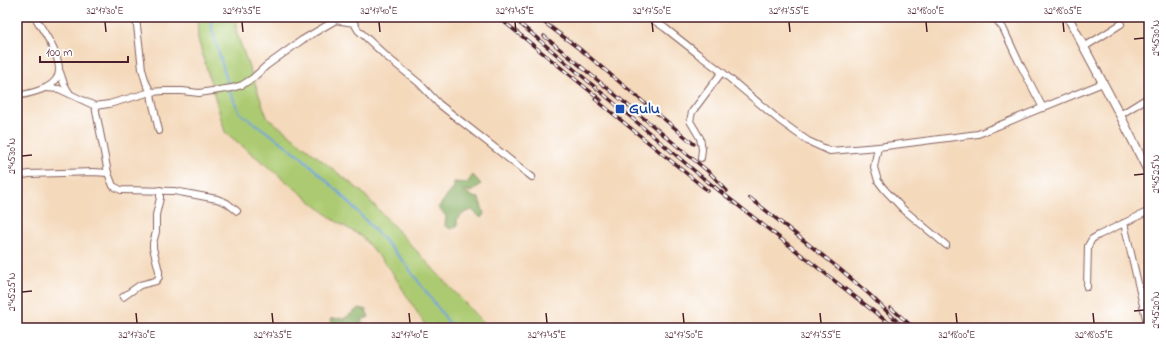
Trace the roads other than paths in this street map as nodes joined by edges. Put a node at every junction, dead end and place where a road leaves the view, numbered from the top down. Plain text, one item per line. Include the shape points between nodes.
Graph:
1 (35, 17) edge
2 (136, 17) edge
3 (649, 17) edge
4 (994, 17) edge
5 (1068, 17) edge
6 (338, 19) edge
7 (354, 20) edge
8 (1121, 24) dead end
9 (1084, 47) junction
10 (60, 72) junction
11 (722, 72) junction
12 (1103, 83) junction
13 (46, 88) junction
14 (151, 92) junction
15 (70, 94) junction
16 (17, 96) edge
17 (1149, 97) edge
18 (95, 106) junction
19 (1043, 108) junction
20 (1120, 115) junction
21 (159, 131) dead end
22 (878, 147) junction
23 (701, 158) dead end
24 (108, 173) junction
25 (1149, 173) edge
26 (17, 176) edge
27 (532, 177) dead end
28 (160, 190) junction
29 (237, 211) dead end
30 (1149, 211) edge
31 (1124, 223) junction
32 (946, 245) dead end
33 (1087, 287) dead end
34 (124, 297) dead end
35 (1146, 328) edge

1 - 10 street via 58,61
2 - 14 street via 142,69
3 - 11 street
4 - 19 street via 1003,28
5 - 9 main road
6 - 7 street
6 - 14 street via 302,40 242,85 199,93
7 - 27 street via 358,30 419,83 439,104
8 - 9 street
9 - 12 main road
10 - 13 street via 56,80
10 - 15 street
11 - 22 street via 779,120 816,145 830,151
11 - 23 street via 692,112 690,121 700,138
12 - 19 street
12 - 20 main road
13 - 15 street via 59,89
13 - 16 street
14 - 18 street
14 - 21 street
15 - 18 street
17 - 20 street
18 - 24 street
19 - 22 street via 978,134
20 - 25 main road
22 - 32 street via 874,167 878,181 903,208
24 - 26 street
24 - 28 street via 113,186 120,190
28 - 29 street via 217,200 227,203
28 - 34 street via 153,248 159,278 140,285
30 - 31 street
31 - 33 street via 1092,239 1088,246
31 - 35 street via 1146,318

